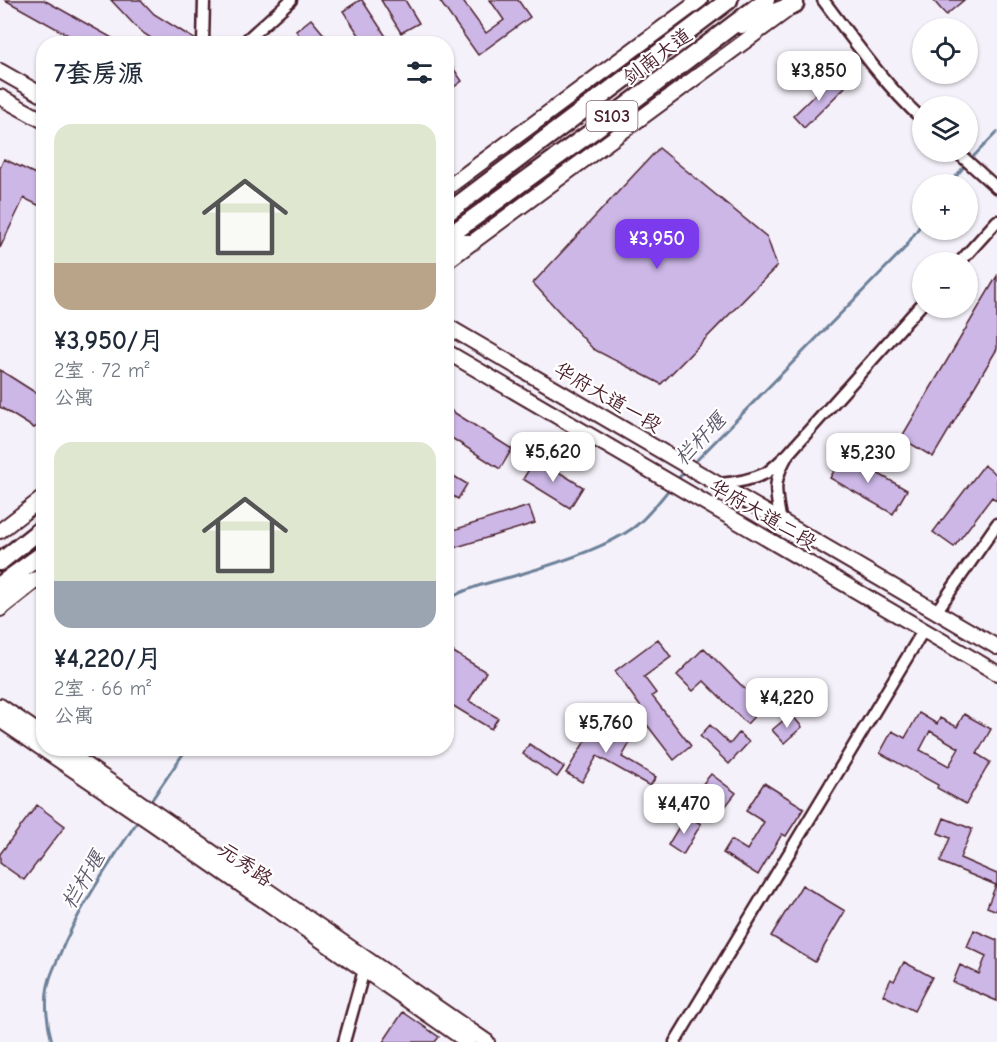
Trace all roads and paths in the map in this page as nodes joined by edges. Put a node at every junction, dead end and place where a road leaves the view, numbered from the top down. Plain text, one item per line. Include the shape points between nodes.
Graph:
1 (204, 0) edge
2 (291, 0) edge
3 (700, 0) edge
4 (718, 0) edge
5 (729, 0) edge
6 (766, 0) edge
7 (823, 0) edge
8 (798, 2) edge
9 (697, 24) junction
10 (723, 32) junction
11 (203, 36) edge
12 (251, 36) edge
13 (0, 70) edge
14 (36, 91) edge
15 (0, 97) edge
16 (912, 110) edge
17 (36, 117) edge
18 (968, 162) edge
19 (454, 183) edge
20 (997, 188) edge
21 (454, 208) edge
22 (997, 221) edge
23 (454, 233) edge
24 (454, 242) edge
25 (474, 242) junction
26 (969, 252) edge
27 (454, 256) edge
28 (912, 315) edge
29 (454, 330) edge
30 (454, 356) edge
31 (788, 454) junction
32 (718, 484) junction
33 (36, 503) edge
34 (781, 522) junction
35 (997, 524) edge
36 (0, 531) edge
37 (36, 533) edge
38 (36, 559) edge
39 (0, 562) edge
40 (36, 580) edge
41 (36, 581) edge
42 (0, 585) edge
43 (0, 596) edge
44 (0, 609) edge
45 (936, 612) junction
46 (923, 631) junction
47 (997, 647) edge
48 (997, 673) edge
49 (0, 706) edge
50 (0, 720) edge
51 (36, 731) edge
52 (36, 743) edge
53 (56, 756) edge
54 (71, 756) edge
55 (133, 805) junction
56 (367, 966) junction
57 (344, 1042) edge
58 (468, 1042) edge
59 (487, 1042) edge
60 (675, 1042) edge

1 - 11 street
2 - 12 street
3 - 19 main road
4 - 9 highway
5 - 9 highway, 剑南大道 / S103
6 - 10 highway, 剑南大道 / S103
7 - 16 street
8 - 10 highway
8 - 25 main road
9 - 21 highway, 剑南大道 / S103
10 - 23 highway, 剑南大道 / S103
13 - 14 main road
15 - 17 main road
18 - 20 street
22 - 26 street
24 - 25 main road
25 - 27 main road
28 - 31 street
29 - 32 main road, 华府大道一段
30 - 46 main road, 华府大道二段
31 - 32 street via 767,472 751,479
31 - 34 street via 776,480
32 - 34 main road, 华府大道一段
33 - 36 main road
34 - 45 main road, 华府大道一段
35 - 45 street
37 - 39 highway
38 - 42 highway
40 - 43 highway
41 - 44 main road
45 - 47 main road, 华府大道一段
46 - 48 main road, 华府大道二段
46 - 60 street
49 - 51 main road
50 - 52 main road, 元秀路
53 - 55 main road, 元秀路
54 - 55 main road, 元秀路
55 - 56 main road, 元秀路
56 - 57 street
56 - 58 main road, 元秀路
56 - 59 main road, 元秀路

